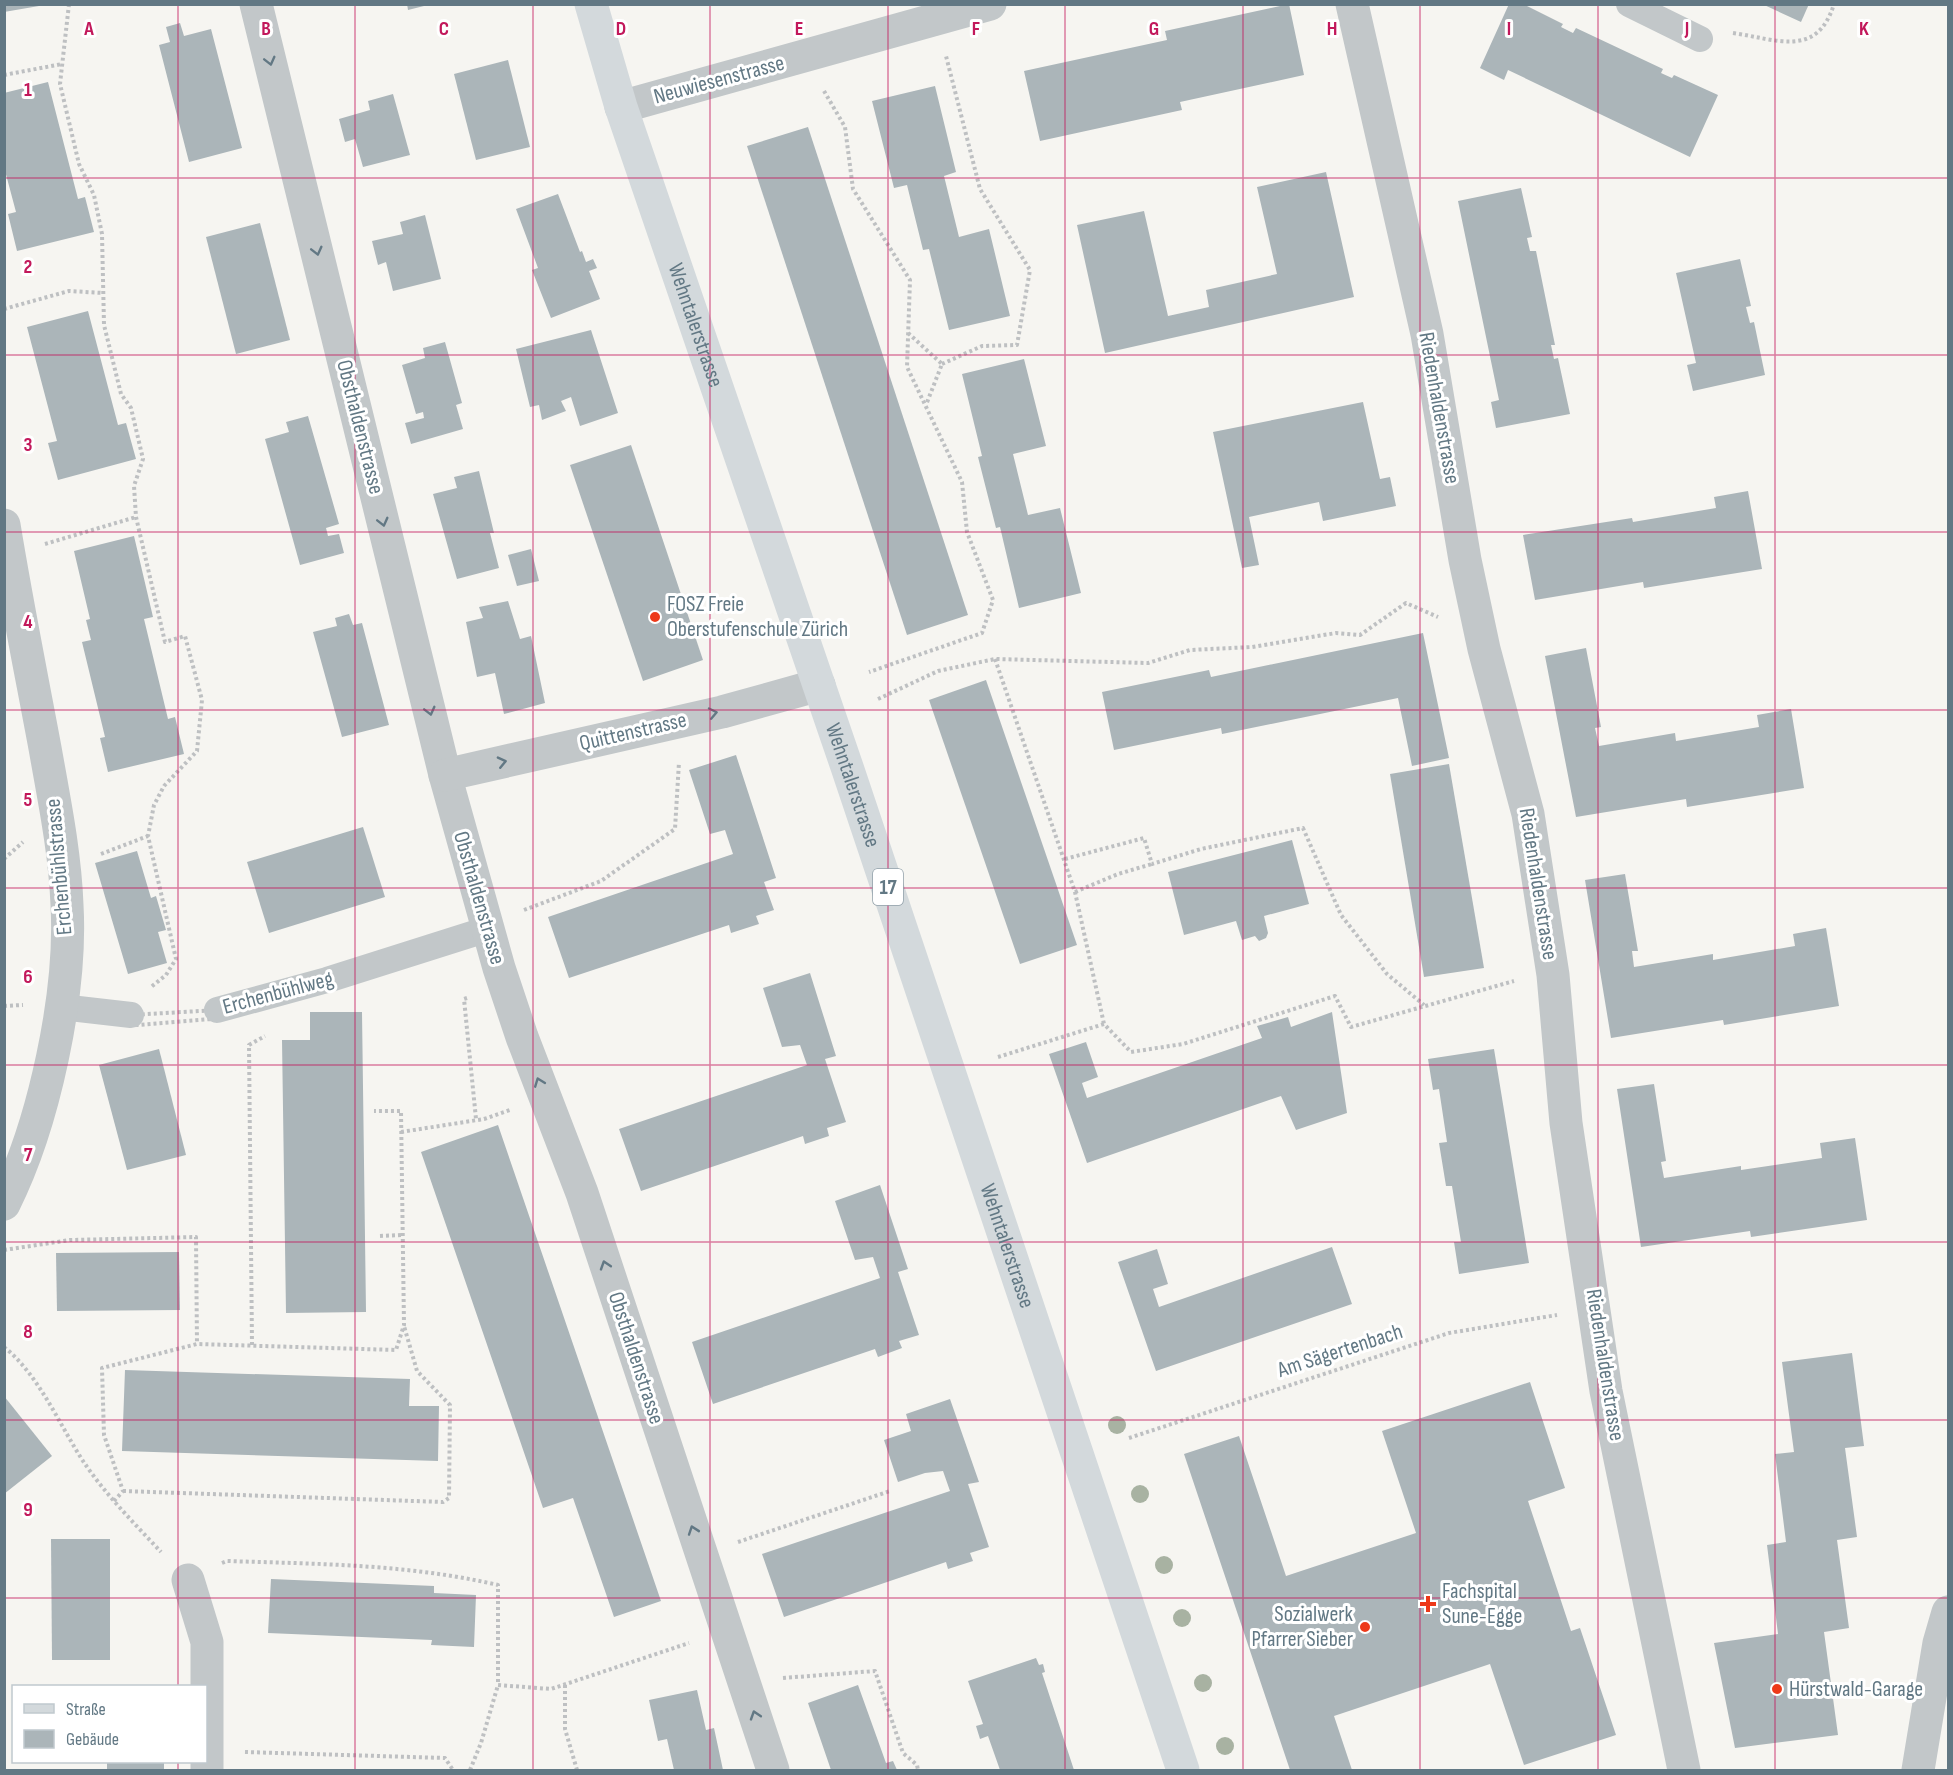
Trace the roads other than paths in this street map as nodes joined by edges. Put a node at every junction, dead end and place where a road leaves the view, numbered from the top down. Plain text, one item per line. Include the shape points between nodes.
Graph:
1 (256, 4) edge
2 (591, 4) edge
3 (990, 4) edge
4 (1352, 4) edge
5 (1629, 4) edge
6 (1700, 39) road end
7 (621, 107) junction
8 (4, 525) edge
9 (819, 685) junction
10 (445, 775) junction
11 (488, 929) junction
12 (62, 1007) junction
13 (214, 1015) road end
14 (130, 1018) road end
15 (4, 1204) edge
16 (188, 1580) dead end
17 (1948, 1612) edge
18 (207, 1760) edge
19 (773, 1770) edge
20 (1183, 1770) edge
21 (1684, 1770) edge
22 (1918, 1770) edge

1 -> 10 street, Obsthaldenstrasse
2 - 7 main road, Wehntalerstrasse / 17
3 - 7 street, Neuwiesenstrasse
4 - 21 street, Riedenhaldenstrasse via 1427,334 1467,571 1528,814 1553,975 1566,1123 1606,1391
5 - 6 lane
7 - 9 main road, Wehntalerstrasse / 17
8 - 12 street, Erchenbühlstrasse via 55,803 66,894
10 -> 9 street, Quittenstrasse via 722,712
9 - 20 main road, Wehntalerstrasse / 17
10 - 11 street, Obsthaldenstrasse
11 - 13 lane, Erchenbühlweg
19 -> 11 street, Obsthaldenstrasse via 582,1193 505,986
12 - 14 lane
12 - 15 street, Erchenbühlstrasse via 49,1073 24,1156
16 - 18 street via 207,1642
17 - 22 street via 1939,1643

